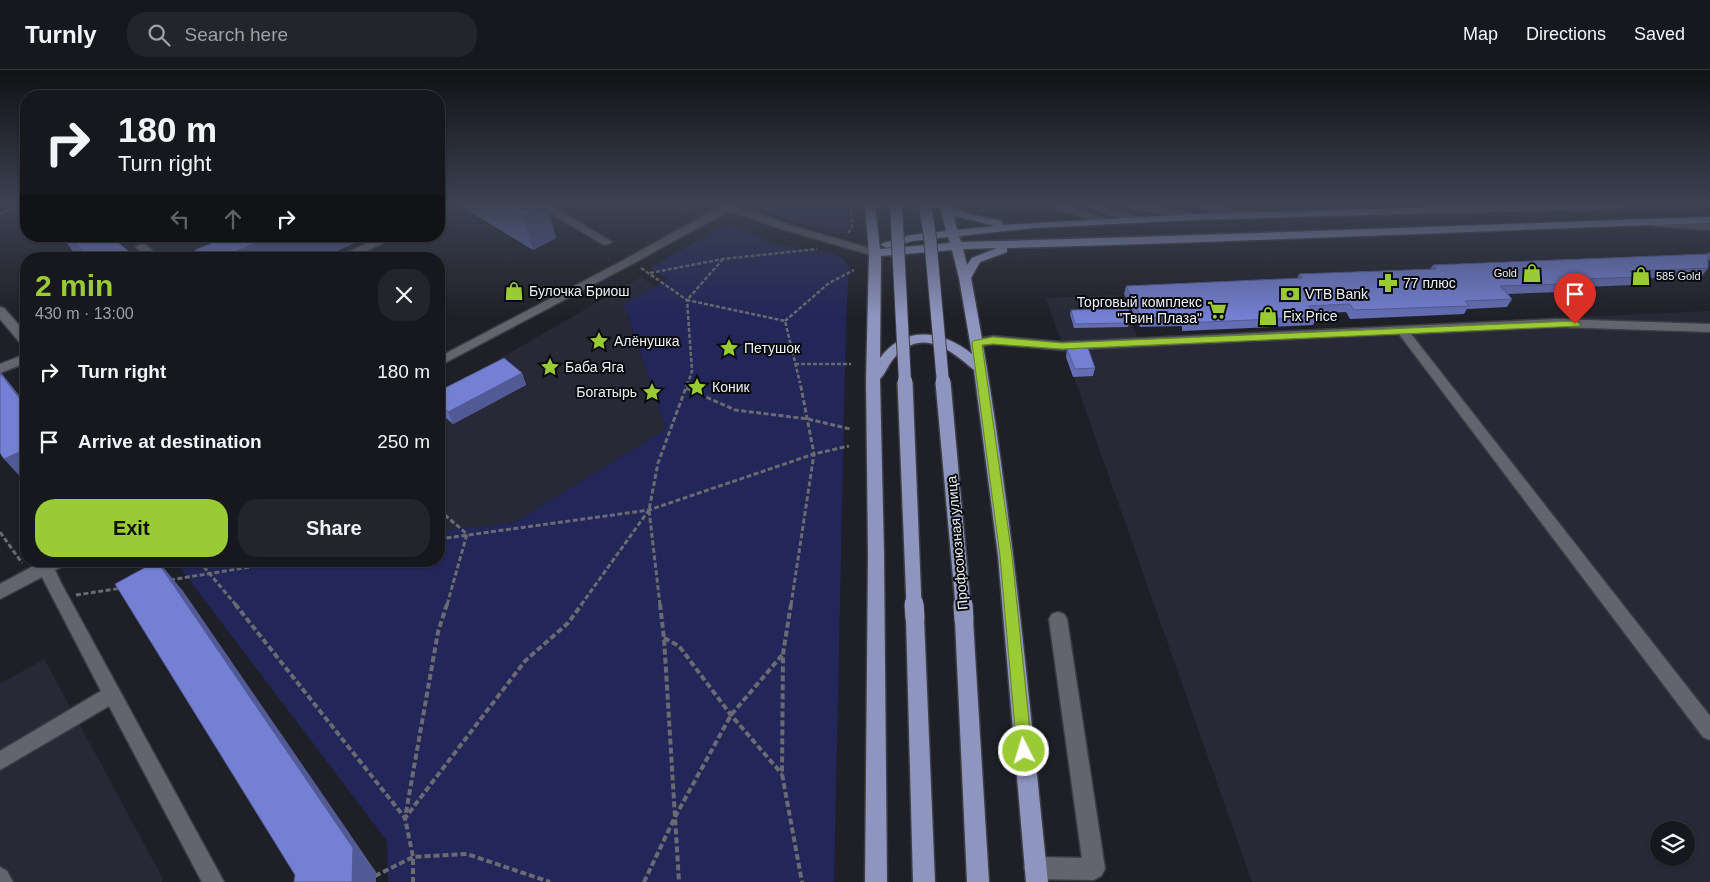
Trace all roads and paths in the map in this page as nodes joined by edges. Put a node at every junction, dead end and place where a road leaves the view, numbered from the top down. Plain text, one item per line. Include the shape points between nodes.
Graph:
1 (376, 243) edge
2 (661, 243) edge
3 (840, 243) edge
4 (874, 243) edge
5 (896, 243) edge
6 (899, 243) edge
7 (931, 243) edge
8 (955, 243) edge
9 (1069, 243) edge
10 (1021, 244) junction
11 (956, 246) junction
12 (142, 248) dead end
13 (818, 249) dead end
14 (147, 252) edge
15 (356, 252) edge
16 (875, 253) junction
17 (723, 259) junction
18 (628, 262) junction
19 (854, 270) dead end
20 (650, 273) junction
21 (964, 278) junction
22 (688, 300) junction
23 (0, 311) edge
24 (785, 321) junction
25 (1710, 328) edge
26 (1402, 330) junction
27 (20, 334) edge
28 (976, 343) junction
29 (445, 359) edge
30 (20, 361) edge
31 (796, 364) junction
32 (851, 364) dead end
33 (980, 368) junction
34 (0, 369) edge
35 (873, 381) junction
36 (686, 388) junction
37 (808, 419) junction
38 (850, 429) dead end
39 (850, 446) dead end
40 (814, 454) junction
41 (649, 510) junction
42 (445, 515) edge
43 (0, 532) edge
44 (467, 534) junction
45 (445, 538) edge
46 (20, 561) edge
47 (46, 567) edge
48 (53, 567) edge
49 (205, 567) edge
50 (249, 567) edge
51 (211, 573) junction
52 (164, 580) edge
53 (126, 587) edge
54 (1, 589) edge
55 (61, 598) junction
56 (1058, 619) dead end
57 (664, 638) junction
58 (783, 654) junction
59 (112, 694) junction
60 (731, 715) junction
61 (1710, 731) edge
62 (0, 761) edge
63 (782, 774) junction
64 (675, 817) junction
65 (405, 818) junction
66 (413, 857) junction
67 (1036, 875) edge
68 (376, 876) dead end
69 (0, 878) edge
70 (2, 882) edge
71 (213, 882) edge
72 (413, 882) edge
73 (550, 882) edge
74 (644, 882) edge
75 (679, 882) edge
76 (802, 882) edge
77 (876, 882) edge
78 (924, 882) edge
79 (978, 882) edge

1 - 15 street
2 - 18 street
3 - 16 street
4 - 16 main road
5 - 16 main road
6 - 78 main road, bridge
7 - 79 main road, Профсоюзная улица, bridge via 964,620
8 - 11 main road
9 - 10 main road
10 - 11 main road
10 - 21 main road via 976,260
11 - 16 main road
11 - 21 main road
12 - 14 street
13 - 17 path
16 - 35 main road
17 - 20 path
17 - 22 path
18 - 20 path
18 - 29 street
19 - 24 path via 829,283
20 - 22 path
21 - 28 main road
22 - 24 path
22 - 36 path via 692,371
23 - 27 street
24 - 31 path
25 - 26 street via 1556,323
26 - 28 street via 1062,346 993,340
26 - 61 street
28 - 33 main road
30 - 34 street
31 - 32 path
31 - 37 path
33 - 35 main road via 954,347 933,339 912,339 896,346 883,359
33 - 67 main road via 1006,556
35 - 77 main road
36 - 37 path via 735,410
36 - 41 path via 658,463
37 - 38 path
37 - 40 path
39 - 40 path
40 - 41 path
40 - 58 path
41 - 44 path
41 - 57 path
41 - 65 path via 568,623 525,661
42 - 44 path
43 - 46 path
44 - 45 path
44 - 65 path via 438,632
47 - 54 street
48 - 55 street
49 - 51 path
50 - 51 path
51 - 52 path
51 - 65 path
53 - 55 path
55 - 59 street
56 - 67 street via 1094,869
57 - 60 path via 679,646
57 - 64 path
58 - 60 path
58 - 63 path
59 - 62 street
59 - 71 street
60 - 63 path
60 - 64 path
63 - 76 path
64 - 74 path
64 - 75 path
65 - 66 path
66 - 68 path
66 - 72 path
66 - 73 path via 467,854
69 - 70 street

